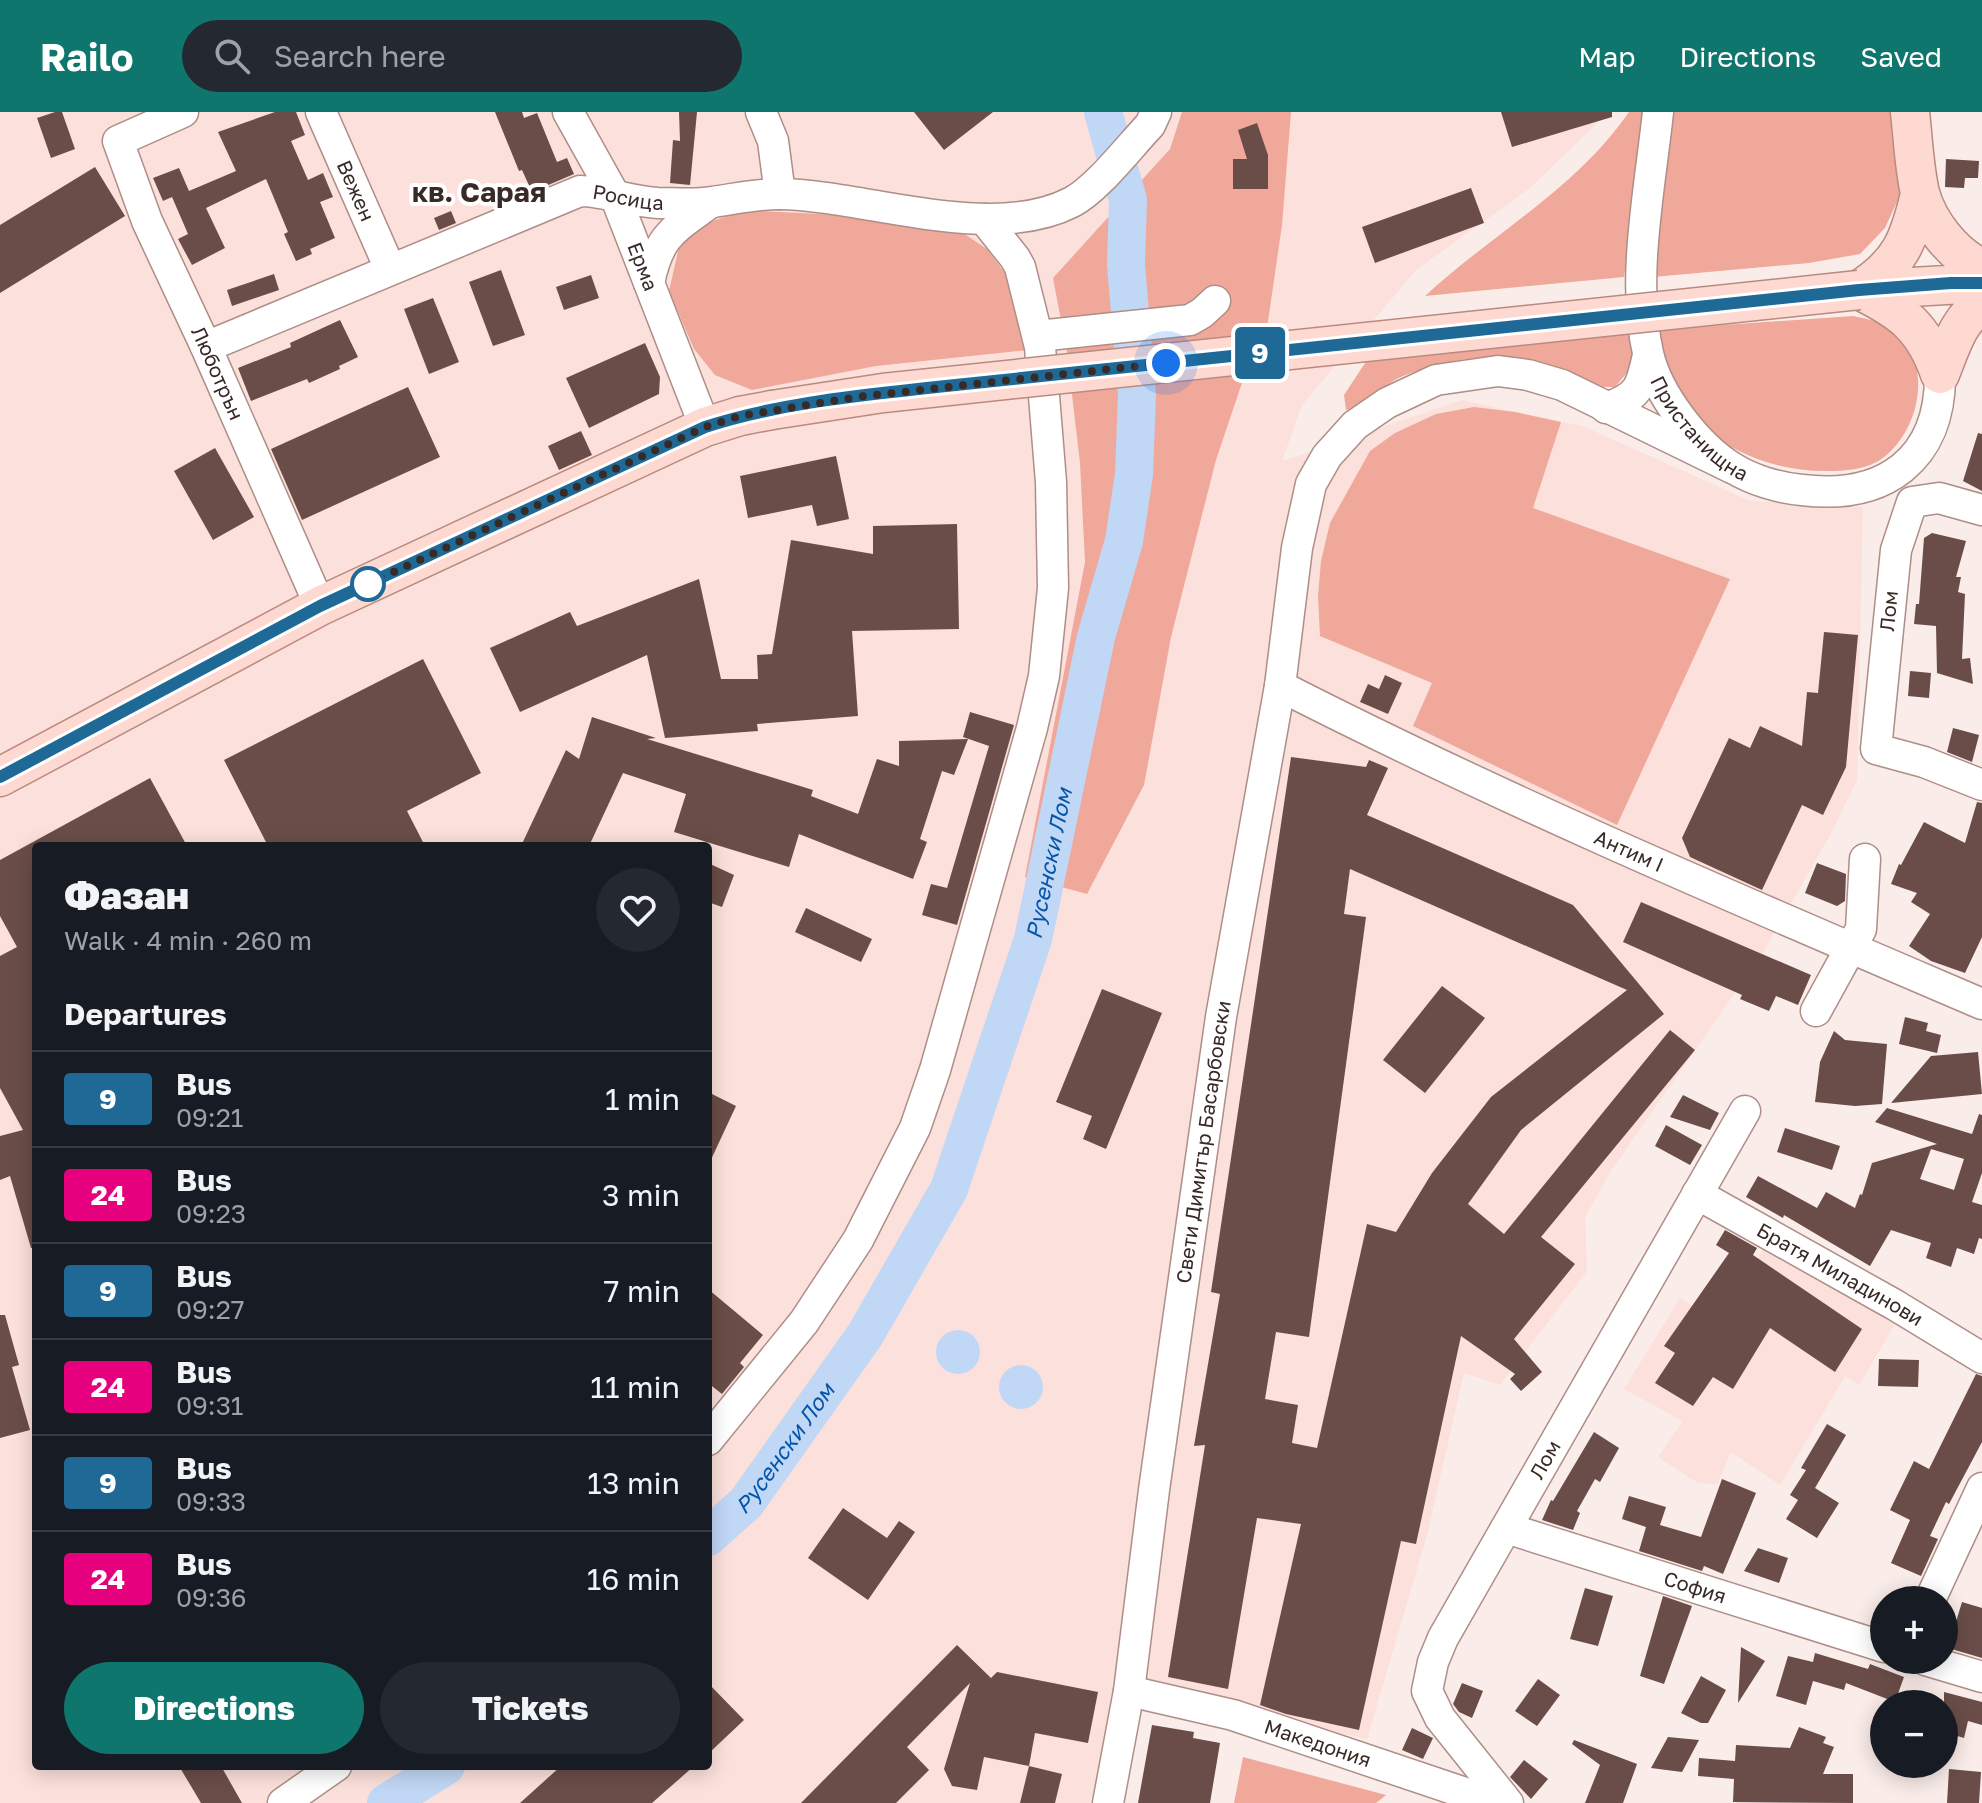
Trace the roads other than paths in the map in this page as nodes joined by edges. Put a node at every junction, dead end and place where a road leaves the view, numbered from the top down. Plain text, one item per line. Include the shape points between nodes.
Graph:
1 (183, 112) edge
2 (321, 112) edge
3 (568, 112) edge
4 (761, 112) edge
5 (1658, 112) edge
6 (1910, 112) edge
7 (1153, 119) edge
8 (780, 194) junction
9 (1920, 194) junction
10 (616, 198) junction
11 (710, 203) junction
12 (984, 219) junction
13 (1982, 268) edge
14 (390, 269) junction
15 (649, 283) junction
16 (1982, 283) edge
17 (1859, 290) junction
18 (1215, 301) dead end
19 (1982, 305) edge
20 (1038, 336) junction
21 (206, 347) junction
22 (1648, 355) junction
23 (1940, 374) junction
24 (1606, 408) junction
25 (705, 427) junction
26 (1732, 468) junction
27 (1982, 510) edge
28 (320, 606) junction
29 (1280, 686) junction
30 (0, 777) edge
31 (1982, 785) edge
32 (1865, 859) dead end
33 (1851, 948) junction
34 (1982, 1004) edge
35 (1816, 1011) dead end
36 (1745, 1111) dead end
37 (1697, 1194) junction
38 (1982, 1358) edge
39 (712, 1435) edge
40 (1982, 1488) edge
41 (1506, 1528) junction
42 (1936, 1586) edge
43 (1870, 1643) edge
44 (1958, 1670) edge
45 (1982, 1677) edge
46 (1129, 1691) junction
47 (330, 1770) edge
48 (283, 1803) edge
49 (1108, 1803) edge
50 (1506, 1803) edge

1 - 21 street, Люботрън via 118,141 147,221
2 - 14 street, Вежен
3 - 10 street, Ерма
4 - 8 street via 773,141
5 - 22 street, Пристанищна via 1639,300
6 - 9 main road
7 - 12 street, Росица via 1074,201 1024,218
8 - 11 street, Росица
8 - 12 street, Росица
9 - 13 main road via 1949,243
9 - 17 main road via 1913,227 1891,266
10 - 11 street, Росица
10 - 14 street, Росица via 580,191
10 - 15 street, Ерма
11 - 15 street via 672,230 655,255
12 - 20 street via 1020,267
14 - 21 street, Росица
15 - 25 street, Ерма
16 - 17 main road
17 - 23 main road via 1916,326
17 - 25 main road, bridge via 899,391 772,410
18 - 20 street via 1190,320
19 - 23 main road via 1971,311
20 - 39 street via 1052,512 1053,588 1044,676 935,1070 915,1128 858,1240 804,1322
21 - 28 street, Люботрън
22 - 24 street via 1642,384 1625,401
22 - 26 street, Пристанищна via 1670,403
23 - 26 street, Пристанищна via 1938,407 1921,448 1895,475 1871,486 1822,493 1791,489
24 - 26 street, Свети Димитър Басарбовски
24 - 29 street, Свети Димитър Басарбовски via 1562,385 1498,371 1436,380 1355,425 1311,484 1297,548
25 - 28 main road
27 - 31 street, Лом via 1939,498 1912,502 1896,550 1876,749
28 - 30 main road
29 - 33 street, Антим I via 1614,846
29 - 46 street, Свети Димитър Басарбовски via 1221,1017
32 - 33 street via 1861,929
33 - 34 street, Антим I
33 - 35 street
36 - 37 street, Лом
37 - 38 street, Братя Миладинови
37 - 41 street, Лом
40 - 42 street
41 - 43 street, София
41 - 50 street, Лом via 1443,1638 1427,1691 1440,1718
44 - 45 street
46 - 49 street, Свети Димитър Басарбовски
46 - 50 street, Македония via 1233,1715
47 - 48 street

